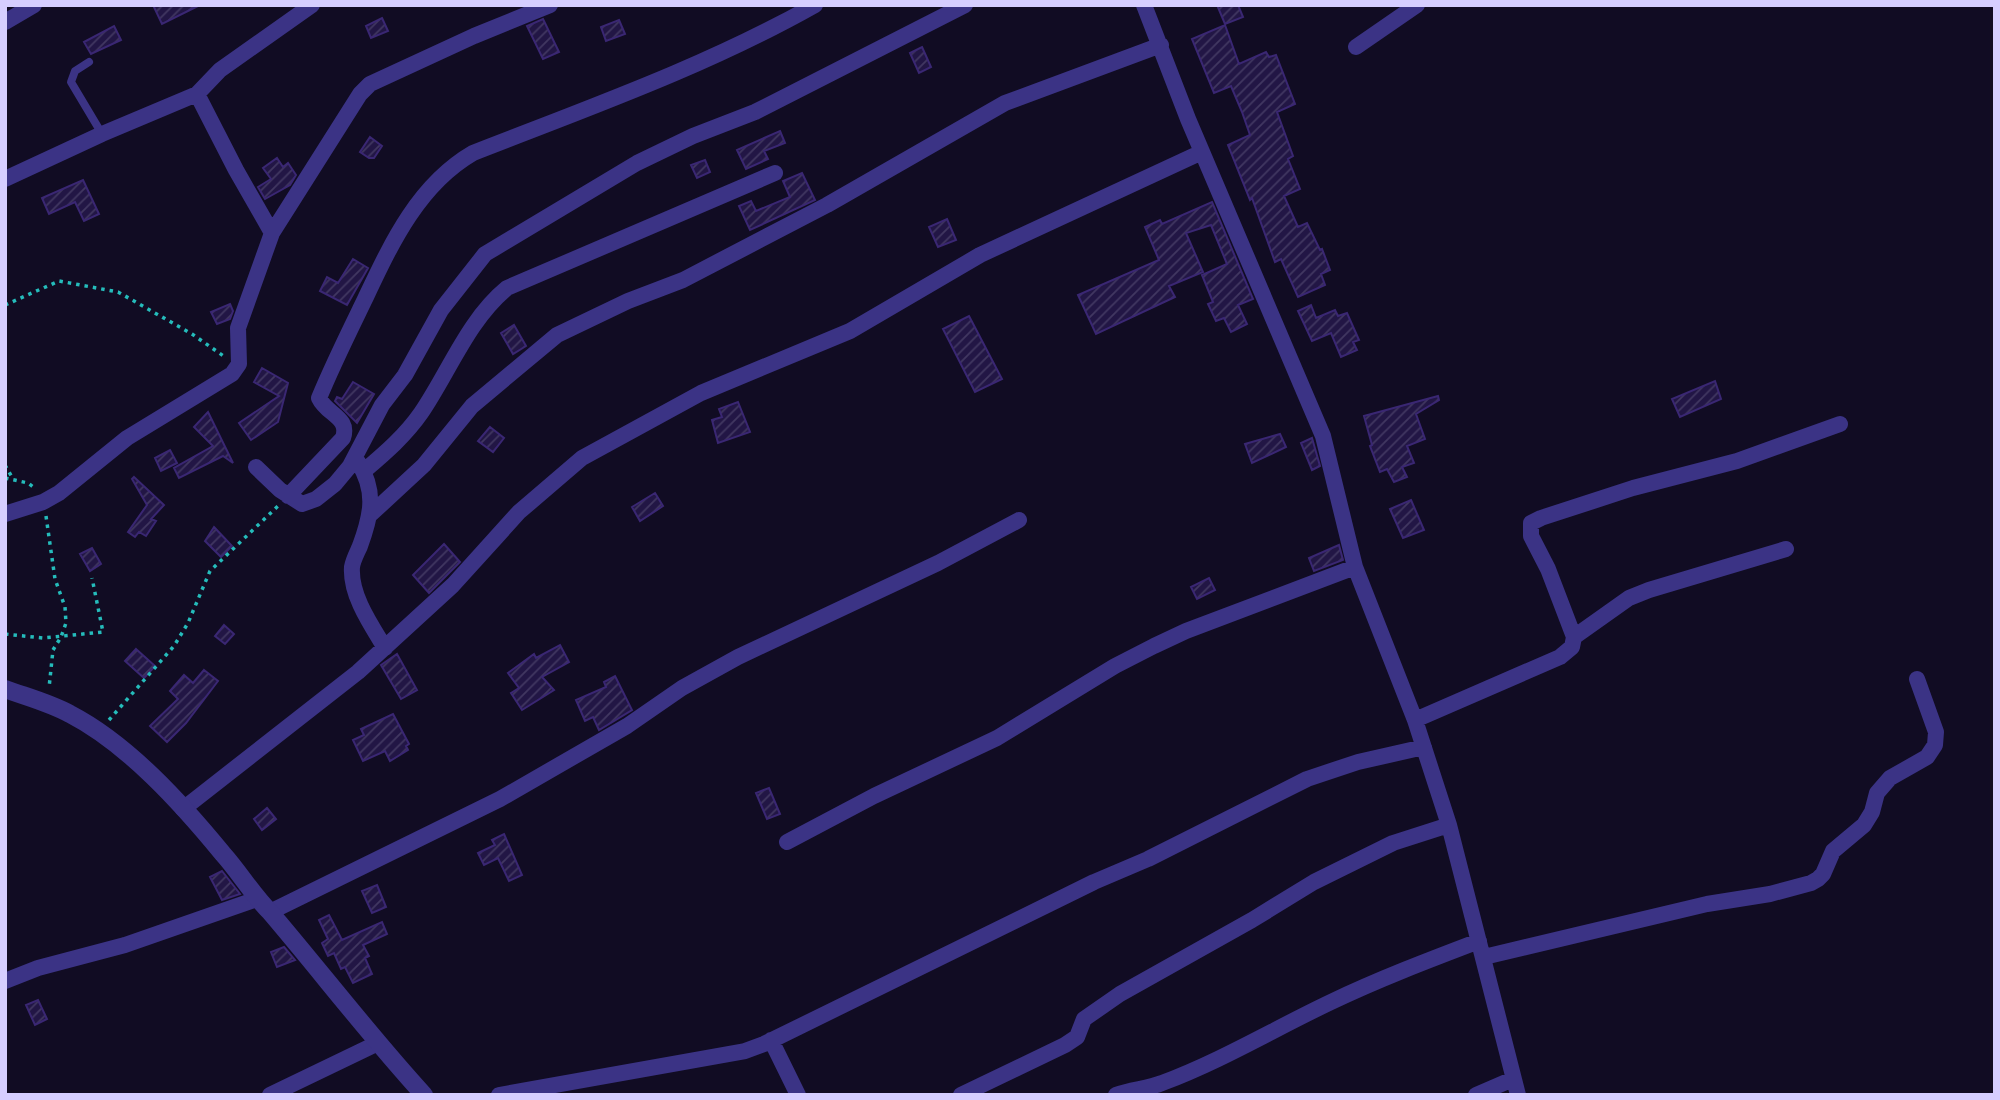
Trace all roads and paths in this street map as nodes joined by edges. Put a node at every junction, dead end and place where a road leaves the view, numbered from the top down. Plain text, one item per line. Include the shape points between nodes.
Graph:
1 (34, 5) edge
2 (204, 5) edge
3 (210, 5) edge
4 (312, 5) edge
5 (550, 5) edge
6 (815, 5) edge
7 (965, 5) edge
8 (1144, 5) edge
9 (1417, 5) edge
10 (5, 22) edge
11 (1161, 45) junction
12 (1356, 47) dead end
13 (89, 62) dead end
14 (197, 94) junction
15 (102, 134) junction
16 (1202, 152) junction
17 (775, 173) dead end
18 (5, 179) edge
19 (272, 233) junction
20 (5, 305) edge
21 (239, 364) junction
22 (1840, 424) dead end
23 (359, 464) junction
24 (5, 465) edge
25 (256, 467) dead end
26 (5, 478) edge
27 (14, 480) junction
28 (288, 496) junction
29 (43, 502) junction
30 (5, 514) edge
31 (371, 514) junction
32 (1019, 520) dead end
33 (1786, 549) dead end
34 (1355, 567) junction
35 (92, 578) dead end
36 (5, 634) edge
37 (1574, 636) junction
38 (61, 637) junction
39 (385, 648) junction
40 (1917, 679) dead end
41 (5, 689) edge
42 (48, 704) junction
43 (1415, 720) junction
44 (99, 732) junction
45 (1424, 747) junction
46 (183, 809) junction
47 (1449, 825) junction
48 (787, 842) dead end
49 (264, 906) junction
50 (1479, 941) junction
51 (1484, 957) junction
52 (5, 981) edge
53 (771, 1040) junction
54 (378, 1043) junction
55 (1515, 1087) edge
56 (270, 1095) edge
57 (424, 1095) edge
58 (499, 1095) edge
59 (799, 1095) edge
60 (961, 1095) edge
61 (1116, 1095) edge
62 (1476, 1095) edge

1 - 10 street
2 - 3 path
4 - 14 street via 220,69
5 - 19 street via 370,84
6 - 28 street via 739,45 473,153 443,175 414,206 398,233 319,398 344,423 343,438
7 - 23 street via 755,112 637,163 485,254 441,310 405,375 382,405
8 - 11 street
9 - 12 street
11 - 16 street
11 - 31 street via 1005,103 827,205 683,279 556,335 472,406 424,465
13 - 15 lane via 75,71 71,82
14 - 15 street
14 - 19 street
15 - 18 street
16 - 34 street via 1323,436
16 - 39 street via 980,255 850,331 701,393 582,458 519,512 453,585
17 - 23 street via 507,288 484,311 420,415 395,446
19 - 21 street via 238,328
20 - 21 path via 60,281 118,292
21 - 29 street via 232,373 127,438
22 - 37 street via 1737,461 1623,491 1531,523 1531,536
23 - 28 street via 316,499 302,504
23 - 31 street via 371,498
24 - 27 path
25 - 28 street
26 - 27 path
27 - 29 path via 34,486
28 - 44 path via 215,564 174,646
29 - 30 street
29 - 38 path via 55,579 65,607
31 - 39 street via 352,564 353,576 358,596
32 - 49 street via 738,657 500,799
33 - 37 street via 1639,594
34 - 43 street
34 - 48 street via 1154,646 997,738
35 - 38 path via 103,632
36 - 38 path
37 - 43 street via 1572,647 1560,657
38 - 42 path via 53,650
39 - 46 street
40 - 51 street via 1934,723 1936,745 1927,757 1889,778 1877,793 1864,825 1833,851 1818,879 1761,896 1707,904
41 - 42 street
42 - 44 street
43 - 45 street
44 - 46 street via 138,763
45 - 47 street
45 - 53 street via 1307,779
46 - 49 street
47 - 50 street
47 - 60 street via 1393,843 1314,882 1120,994 1084,1019 1080,1033 1065,1045
49 - 52 street
49 - 54 street
50 - 51 street
50 - 61 street via 1378,981 1165,1082
51 - 55 street
53 - 58 street via 745,1051
53 - 59 street
54 - 56 street
54 - 57 street
55 - 62 street

